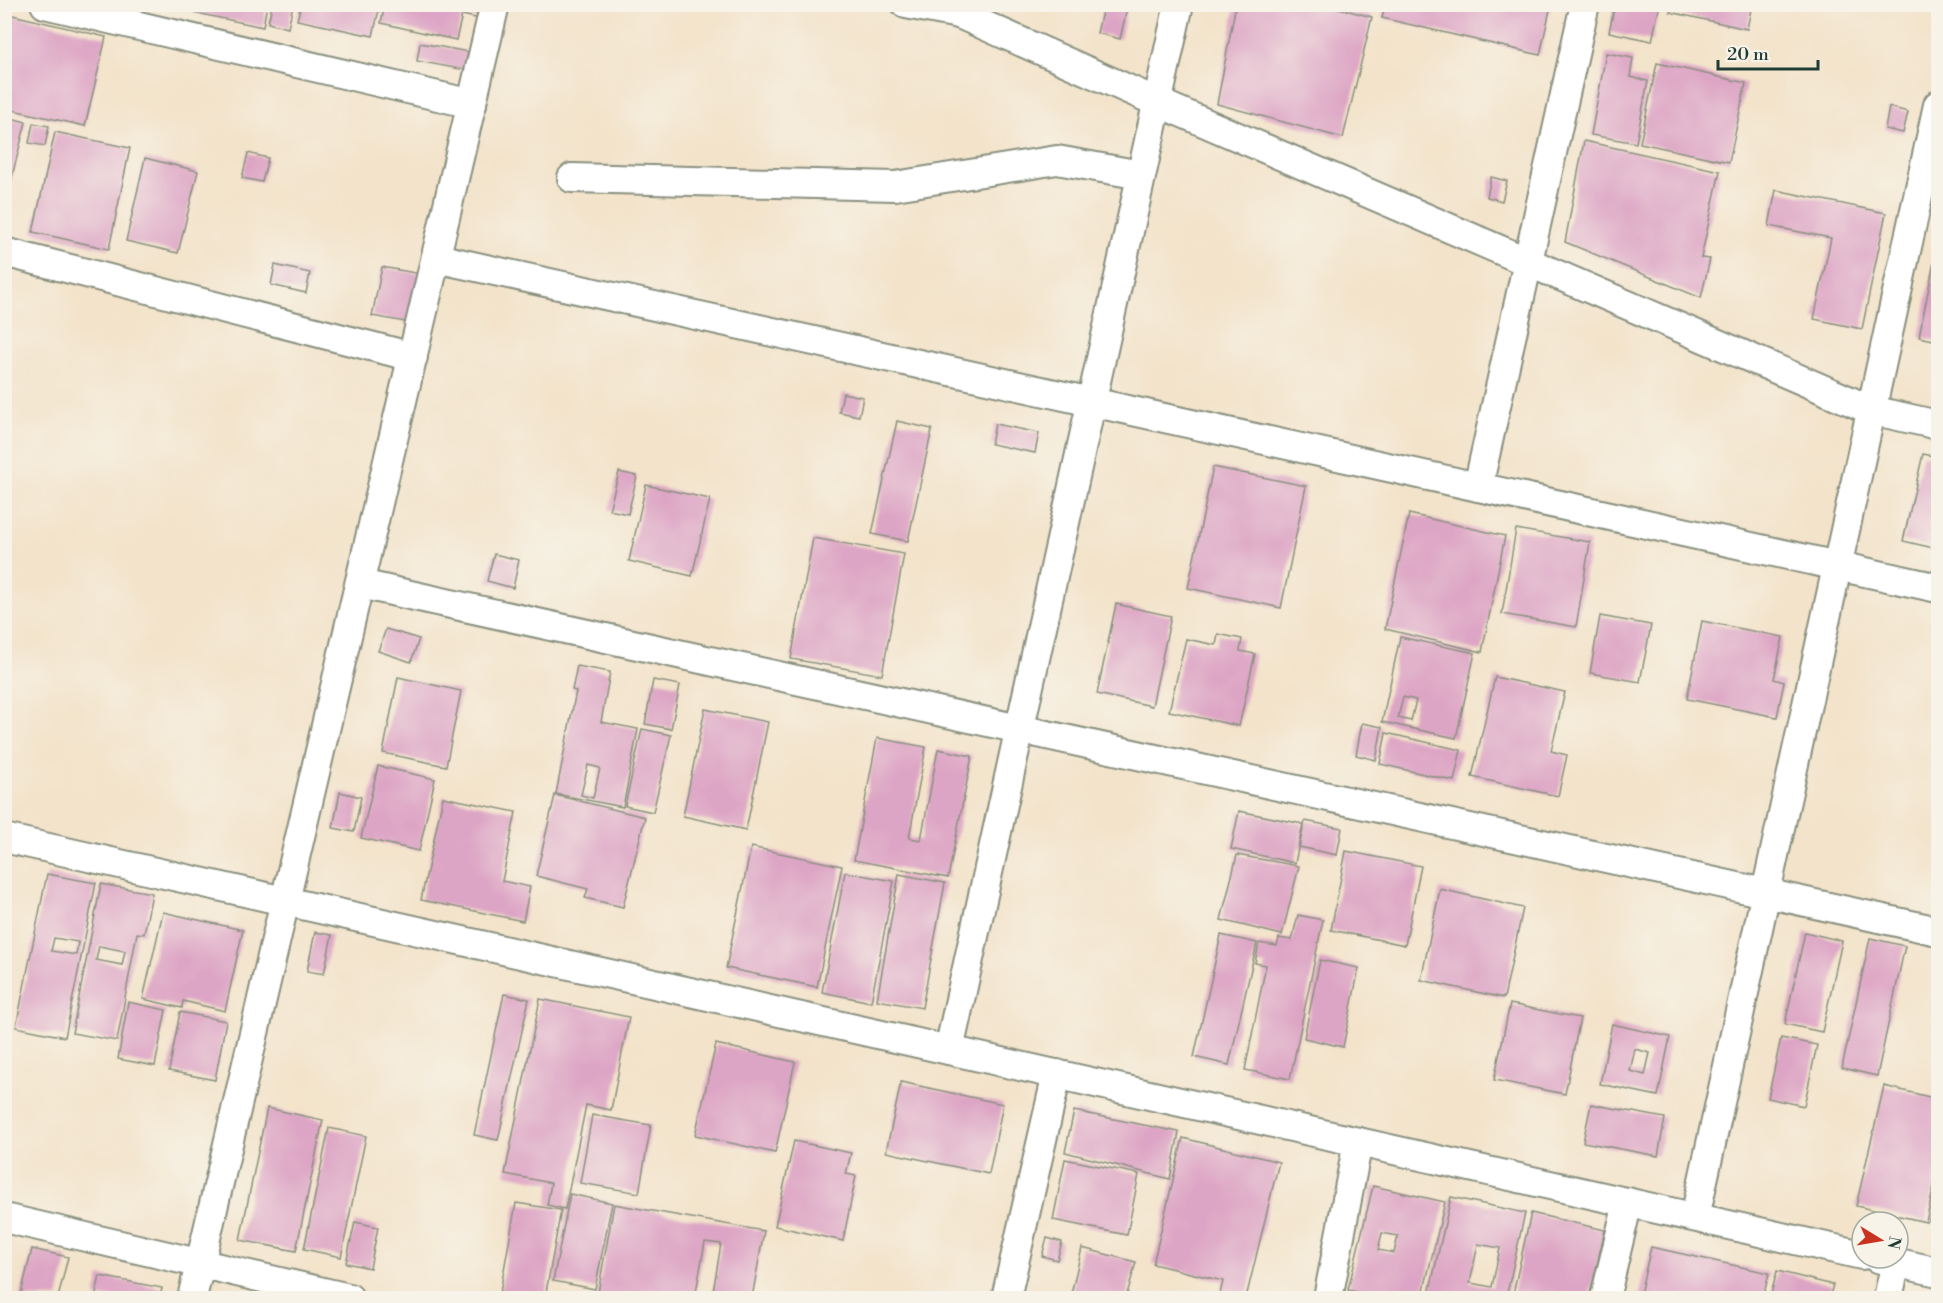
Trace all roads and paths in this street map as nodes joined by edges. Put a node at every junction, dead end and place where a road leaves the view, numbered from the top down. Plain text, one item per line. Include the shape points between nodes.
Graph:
1 (45, 4) edge
2 (495, 4) edge
3 (906, 4) edge
4 (1179, 4) edge
5 (1585, 4) edge
6 (955, 9) edge
7 (1157, 102) junction
8 (472, 104) junction
9 (1938, 105) edge
10 (1141, 175) junction
11 (572, 177) dead end
12 (4, 252) edge
13 (436, 258) junction
14 (1528, 262) junction
15 (413, 357) junction
16 (1091, 402) junction
17 (1871, 410) junction
18 (1938, 425) edge
19 (1478, 487) junction
20 (1838, 566) junction
21 (360, 585) junction
22 (1938, 588) edge
23 (1019, 729) junction
24 (4, 838) edge
25 (1766, 893) junction
26 (286, 901) junction
27 (1938, 932) edge
28 (949, 1050) junction
29 (1057, 1074) junction
30 (1358, 1142) junction
31 (1628, 1202) junction
32 (1695, 1217) junction
33 (4, 1218) edge
34 (1850, 1252) edge
35 (201, 1263) junction
36 (1910, 1266) edge
37 (1887, 1270) edge
38 (1938, 1272) edge
39 (192, 1299) edge
40 (350, 1299) edge
41 (1006, 1299) edge
42 (1328, 1299) edge
43 (1605, 1299) edge
44 (1888, 1299) edge

1 - 8 street
2 - 8 street
3 - 6 street
4 - 7 street
5 - 14 street
6 - 7 street
7 - 10 street
7 - 14 street
8 - 13 street
9 - 17 street
10 - 11 street via 1057,160 895,186
10 - 16 street
12 - 15 street
13 - 15 street
13 - 16 street
14 - 17 street
14 - 19 street
15 - 21 street
16 - 19 street
16 - 23 street
17 - 18 street
17 - 20 street
19 - 20 street
20 - 22 street
20 - 25 street
21 - 23 street
21 - 26 street
23 - 25 street
23 - 28 street
24 - 26 street
25 - 27 street
25 - 32 street
26 - 28 street
26 - 35 street
28 - 29 street
29 - 30 street
29 - 41 street
30 - 31 street
30 - 42 street
31 - 32 street
31 - 43 street
32 - 34 street
33 - 35 street
35 - 39 street
35 - 40 street
36 - 38 street
37 - 44 street

